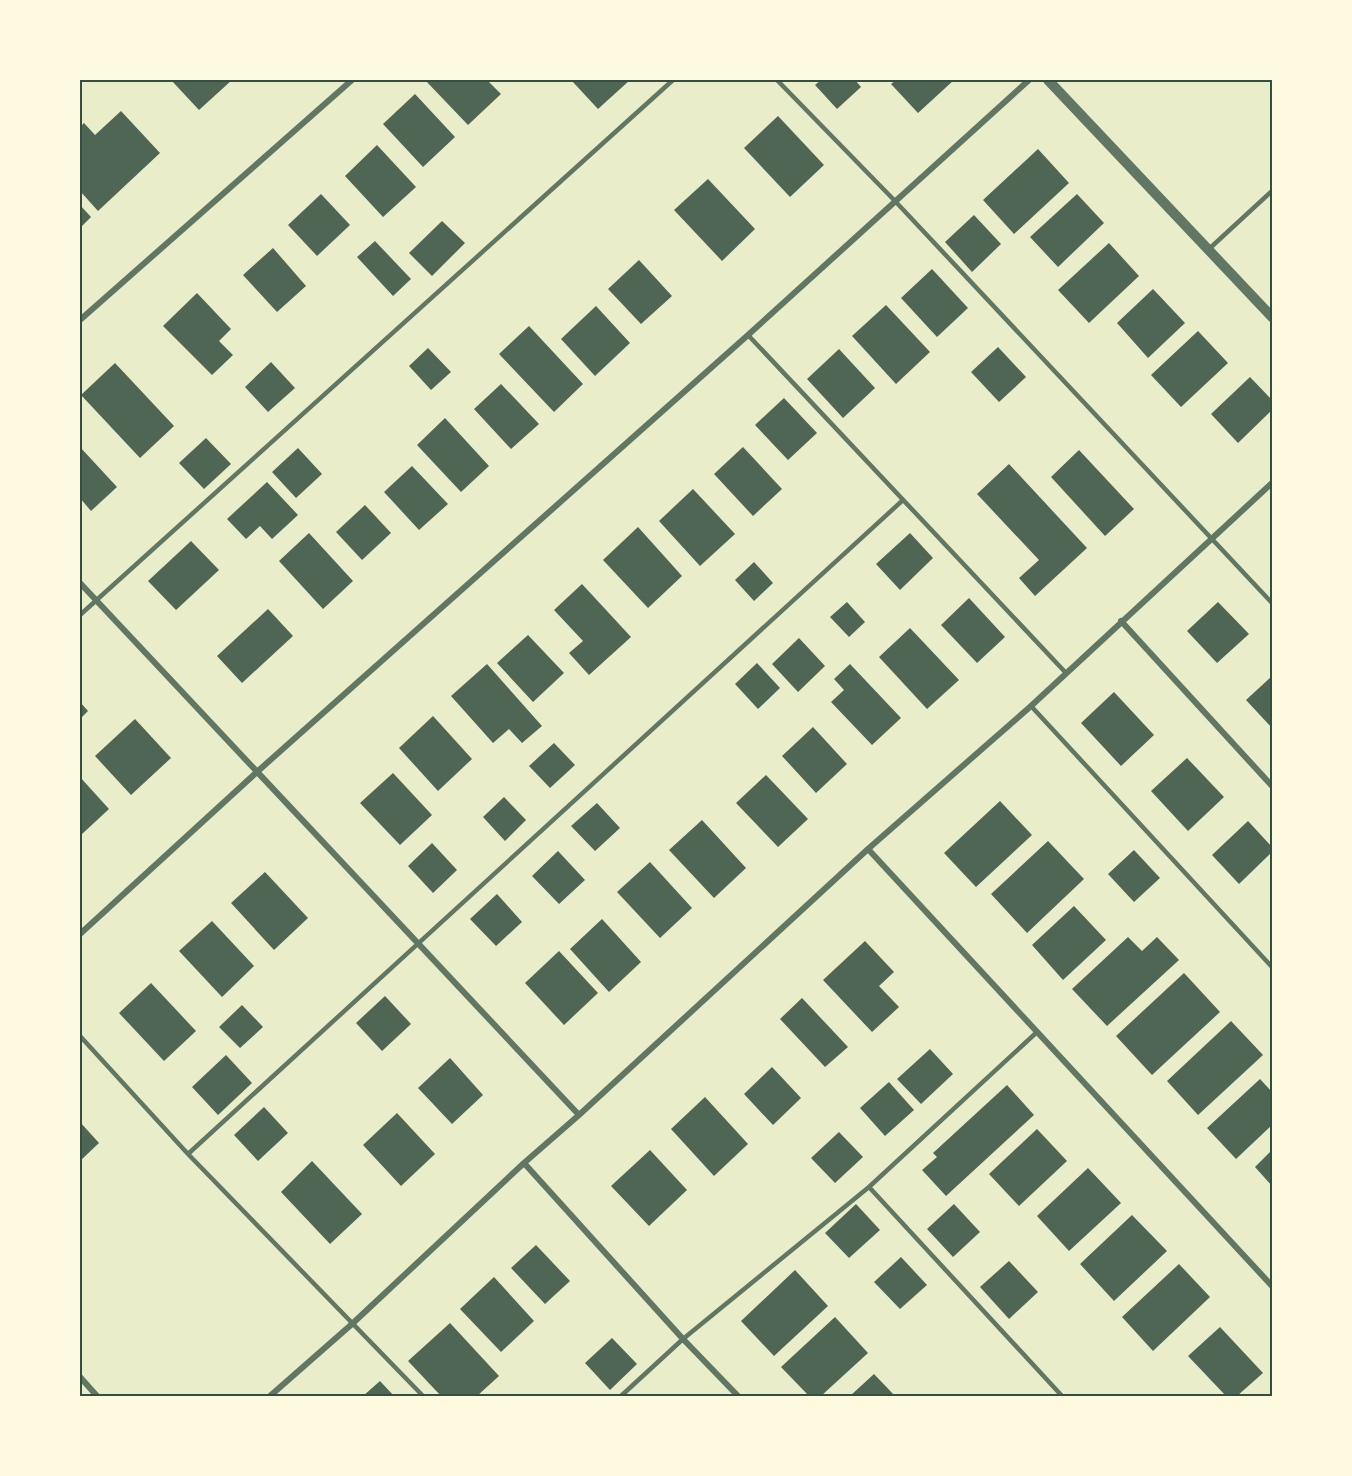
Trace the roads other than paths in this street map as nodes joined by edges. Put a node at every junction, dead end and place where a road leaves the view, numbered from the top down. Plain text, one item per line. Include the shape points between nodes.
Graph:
1 (352, 80) edge
2 (673, 80) edge
3 (777, 80) edge
4 (1029, 80) edge
5 (1048, 80) edge
6 (1272, 191) edge
7 (895, 201) junction
8 (1209, 249) junction
9 (1272, 317) edge
10 (80, 320) edge
11 (748, 334) junction
12 (1272, 483) edge
13 (903, 500) junction
14 (1212, 538) junction
15 (80, 583) edge
16 (96, 600) junction
17 (1272, 603) edge
18 (80, 615) edge
19 (1121, 621) junction
20 (1066, 674) junction
21 (1031, 706) junction
22 (258, 771) junction
23 (1272, 786) edge
24 (868, 849) junction
25 (80, 934) edge
26 (418, 943) junction
27 (1272, 967) edge
28 (1037, 1032) junction
29 (80, 1036) edge
30 (579, 1115) junction
31 (188, 1154) junction
32 (524, 1164) junction
33 (869, 1187) junction
34 (1272, 1286) edge
35 (352, 1324) junction
36 (683, 1339) junction
37 (80, 1377) edge
38 (97, 1396) edge
39 (270, 1396) edge
40 (423, 1396) edge
41 (621, 1396) edge
42 (738, 1396) edge
43 (1062, 1396) edge

1 - 10 street
2 - 16 lane
3 - 7 lane
4 - 7 street
5 - 8 street
6 - 8 lane
7 - 11 street
7 - 14 lane
8 - 9 street
11 - 13 lane
11 - 22 street
12 - 14 street
13 - 20 lane
13 - 26 lane
14 - 17 lane
14 - 19 street
15 - 16 street
16 - 18 lane
16 - 22 street
19 - 20 street
19 - 23 street
20 - 21 street
21 - 24 street
21 - 27 lane
22 - 25 street
22 - 26 street
24 - 28 street
24 - 30 street
26 - 30 street
26 - 31 lane
28 - 33 lane
28 - 34 street
29 - 31 lane
30 - 32 street
31 - 35 lane
32 - 35 street
32 - 36 street
33 - 36 lane
33 - 43 lane
35 - 39 street
35 - 40 lane
36 - 41 lane
36 - 42 street
37 - 38 street

